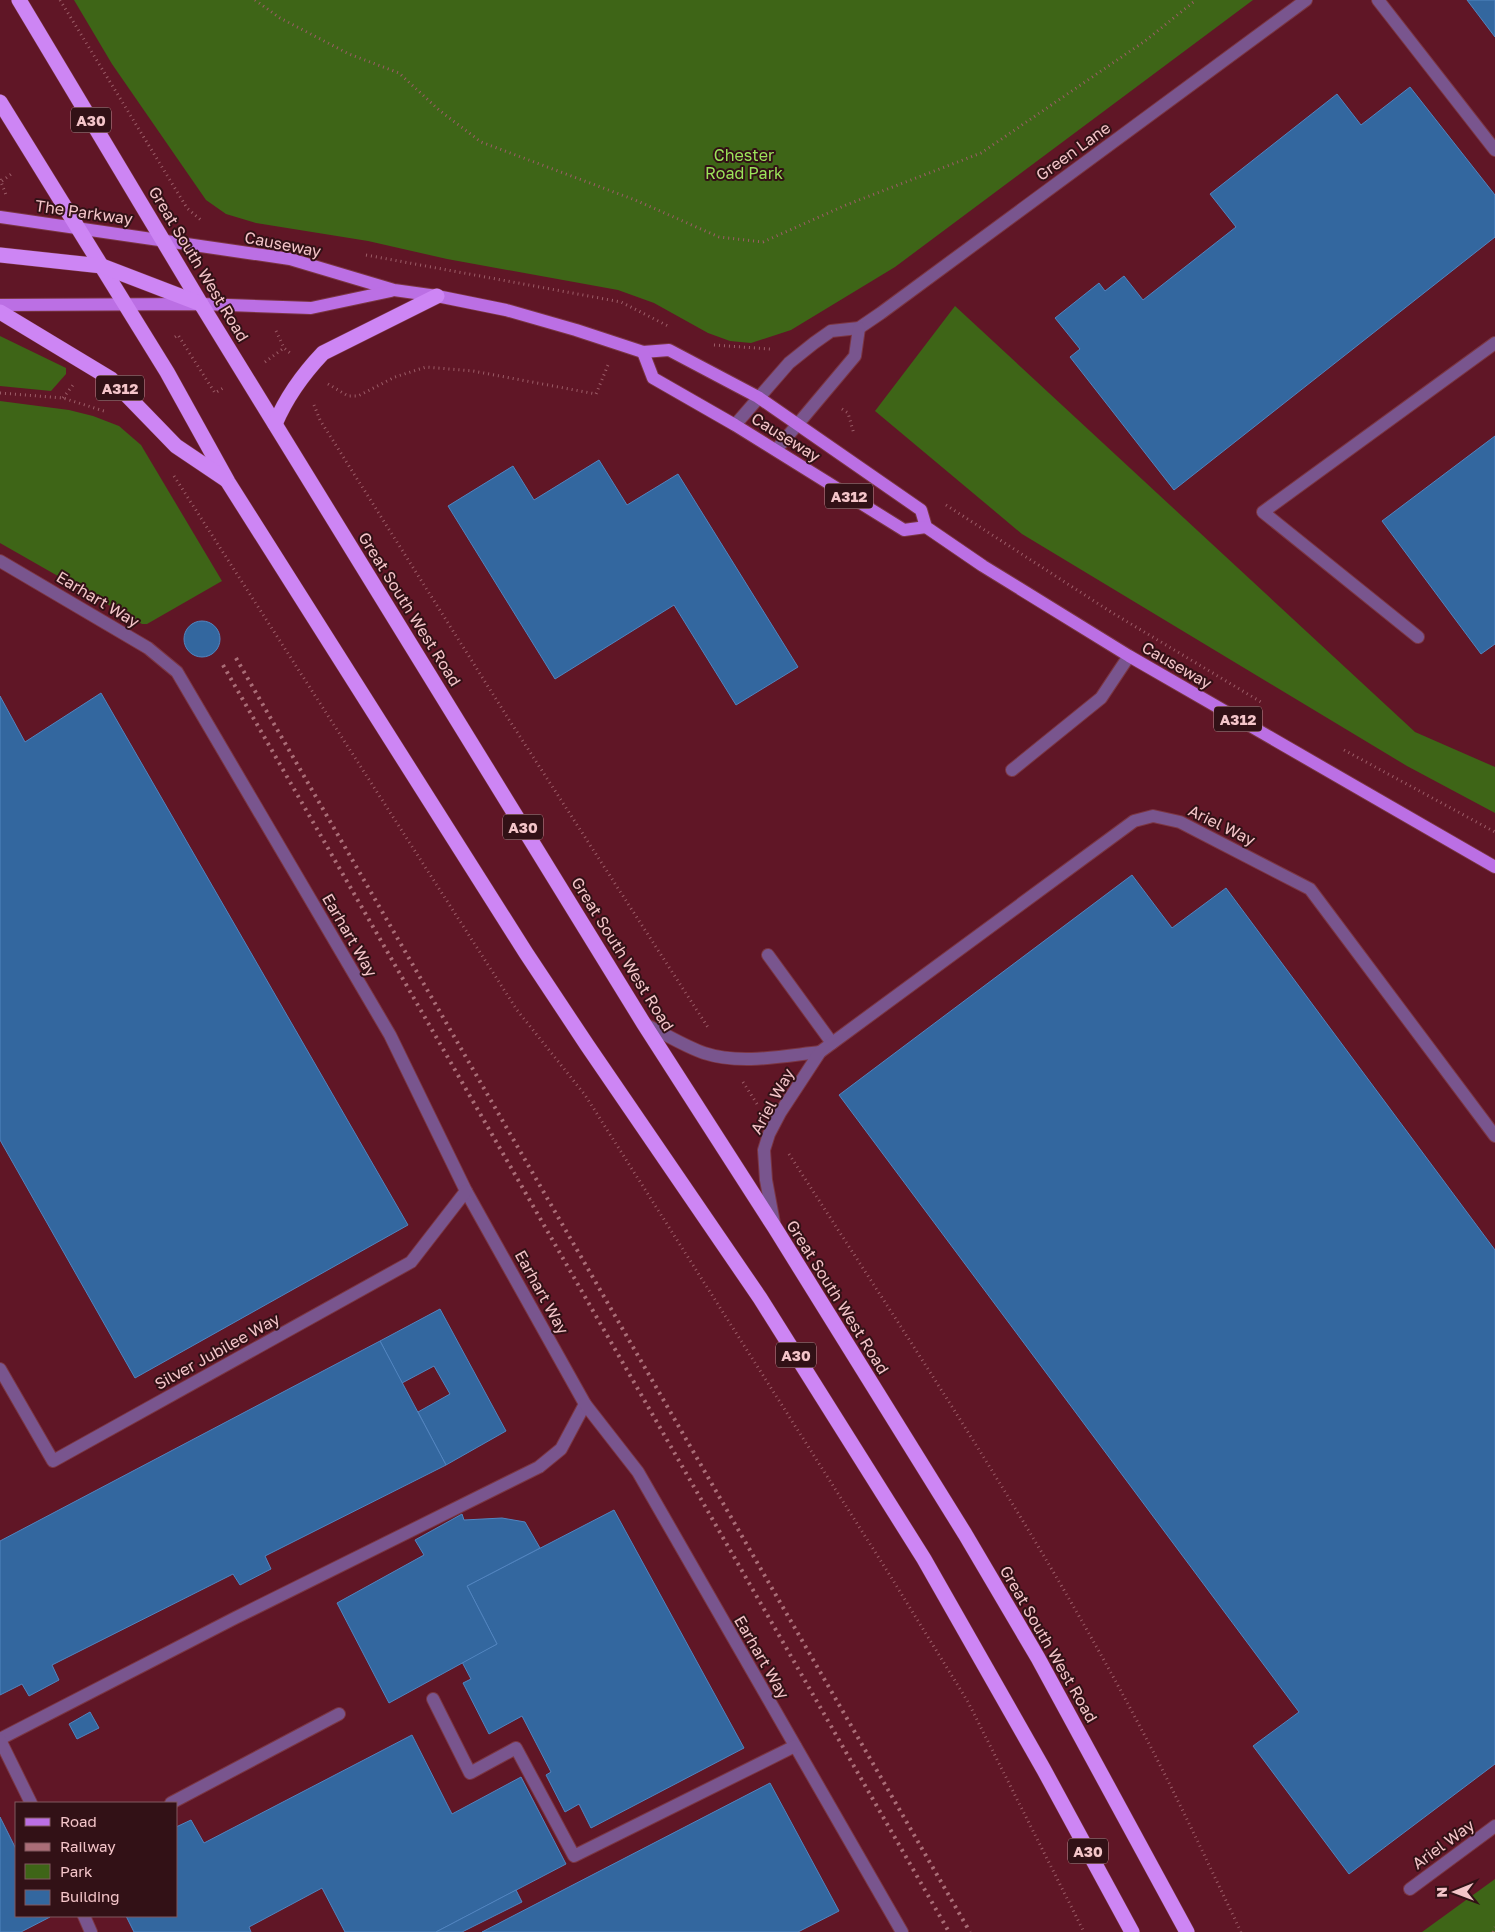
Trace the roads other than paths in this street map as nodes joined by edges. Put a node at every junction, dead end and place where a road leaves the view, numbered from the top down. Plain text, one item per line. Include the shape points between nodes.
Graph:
1 (19, 0) edge
2 (1306, 0) edge
3 (1378, 0) edge
4 (0, 102) edge
5 (1495, 150) edge
6 (0, 217) edge
7 (77, 228) junction
8 (163, 241) junction
9 (0, 255) edge
10 (102, 266) junction
11 (394, 290) junction
12 (437, 296) junction
13 (125, 304) junction
14 (201, 304) junction
15 (0, 305) edge
16 (0, 312) edge
17 (859, 328) junction
18 (1495, 343) edge
19 (643, 352) junction
20 (758, 397) junction
21 (796, 423) junction
22 (276, 424) junction
23 (735, 425) junction
24 (776, 450) junction
25 (228, 482) junction
26 (926, 527) junction
27 (0, 561) edge
28 (1418, 637) dead end
29 (1130, 656) junction
30 (1012, 770) dead end
31 (1495, 866) edge
32 (768, 955) dead end
33 (644, 1024) junction
34 (832, 1043) junction
35 (820, 1052) junction
36 (1495, 1136) edge
37 (466, 1191) junction
38 (775, 1228) junction
39 (0, 1369) edge
40 (585, 1404) junction
41 (433, 1699) dead end
42 (339, 1714) dead end
43 (0, 1739) edge
44 (795, 1746) junction
45 (31, 1802) edge
46 (173, 1802) edge
47 (1495, 1826) edge
48 (1410, 1889) dead end
49 (84, 1917) edge
50 (900, 1931) edge
51 (91, 1932) edge
52 (1132, 1932) edge
53 (1187, 1932) edge

1 - 8 highway, Great South West Road / A30
2 - 17 street, Green Lane
3 - 5 street
4 - 7 highway, A30
6 - 7 main road, The Parkway
7 - 8 main road, The Parkway
7 - 10 highway, A30
8 - 11 main road, Causeway via 290,259
8 - 14 highway, Great South West Road / A30
9 - 10 highway
10 - 13 highway, A30
10 - 14 highway
11 - 12 main road, Causeway
11 - 14 main road, Causeway via 311,308
12 - 19 main road, Causeway via 506,310
12 - 22 highway via 323,354 308,368
13 - 14 main road, Causeway
13 - 15 main road
13 - 25 highway, A30
14 - 22 highway, Great South West Road / A30
16 - 25 highway, A312 via 111,379 176,446
17 - 20 street via 831,331 789,363
17 - 21 street via 855,356
18 - 28 street via 1263,512
19 - 20 main road, Causeway via 669,350
19 - 23 main road, Causeway via 653,378
20 - 21 main road, Causeway / A312
20 - 23 street
21 - 24 street
21 - 26 main road, Causeway / A312 via 921,510
22 - 33 highway, Great South West Road / A30
23 - 24 main road, Causeway / A312
24 - 26 main road, Causeway / A312 via 904,530
25 - 52 highway, A30 via 536,968 760,1298 892,1508 1004,1698
26 - 29 main road, Causeway / A312
27 - 37 street, Earhart Way via 148,648 177,672 390,1035
29 - 30 street via 1101,698
29 - 31 main road, Causeway / A312
32 - 34 street
33 - 35 street, Ariel Way via 704,1053 727,1058
33 - 38 highway, Great South West Road / A30
34 - 35 street, Ariel Way
34 - 36 street, Ariel Way via 1134,821 1154,816 1180,822 1310,889
35 - 38 street, Ariel Way via 780,1113 764,1150
37 - 39 street, Silver Jubilee Way via 411,1262 53,1461
37 - 40 street, Earhart Way
38 - 53 highway, Great South West Road / A30 via 1038,1658
40 - 43 street via 561,1449 539,1468 235,1618
40 - 44 street, Earhart Way via 638,1472
41 - 44 street via 470,1773 516,1748 574,1856
42 - 46 street
43 - 45 street
44 - 50 street, Earhart Way
47 - 48 street, Ariel Way
49 - 51 street

